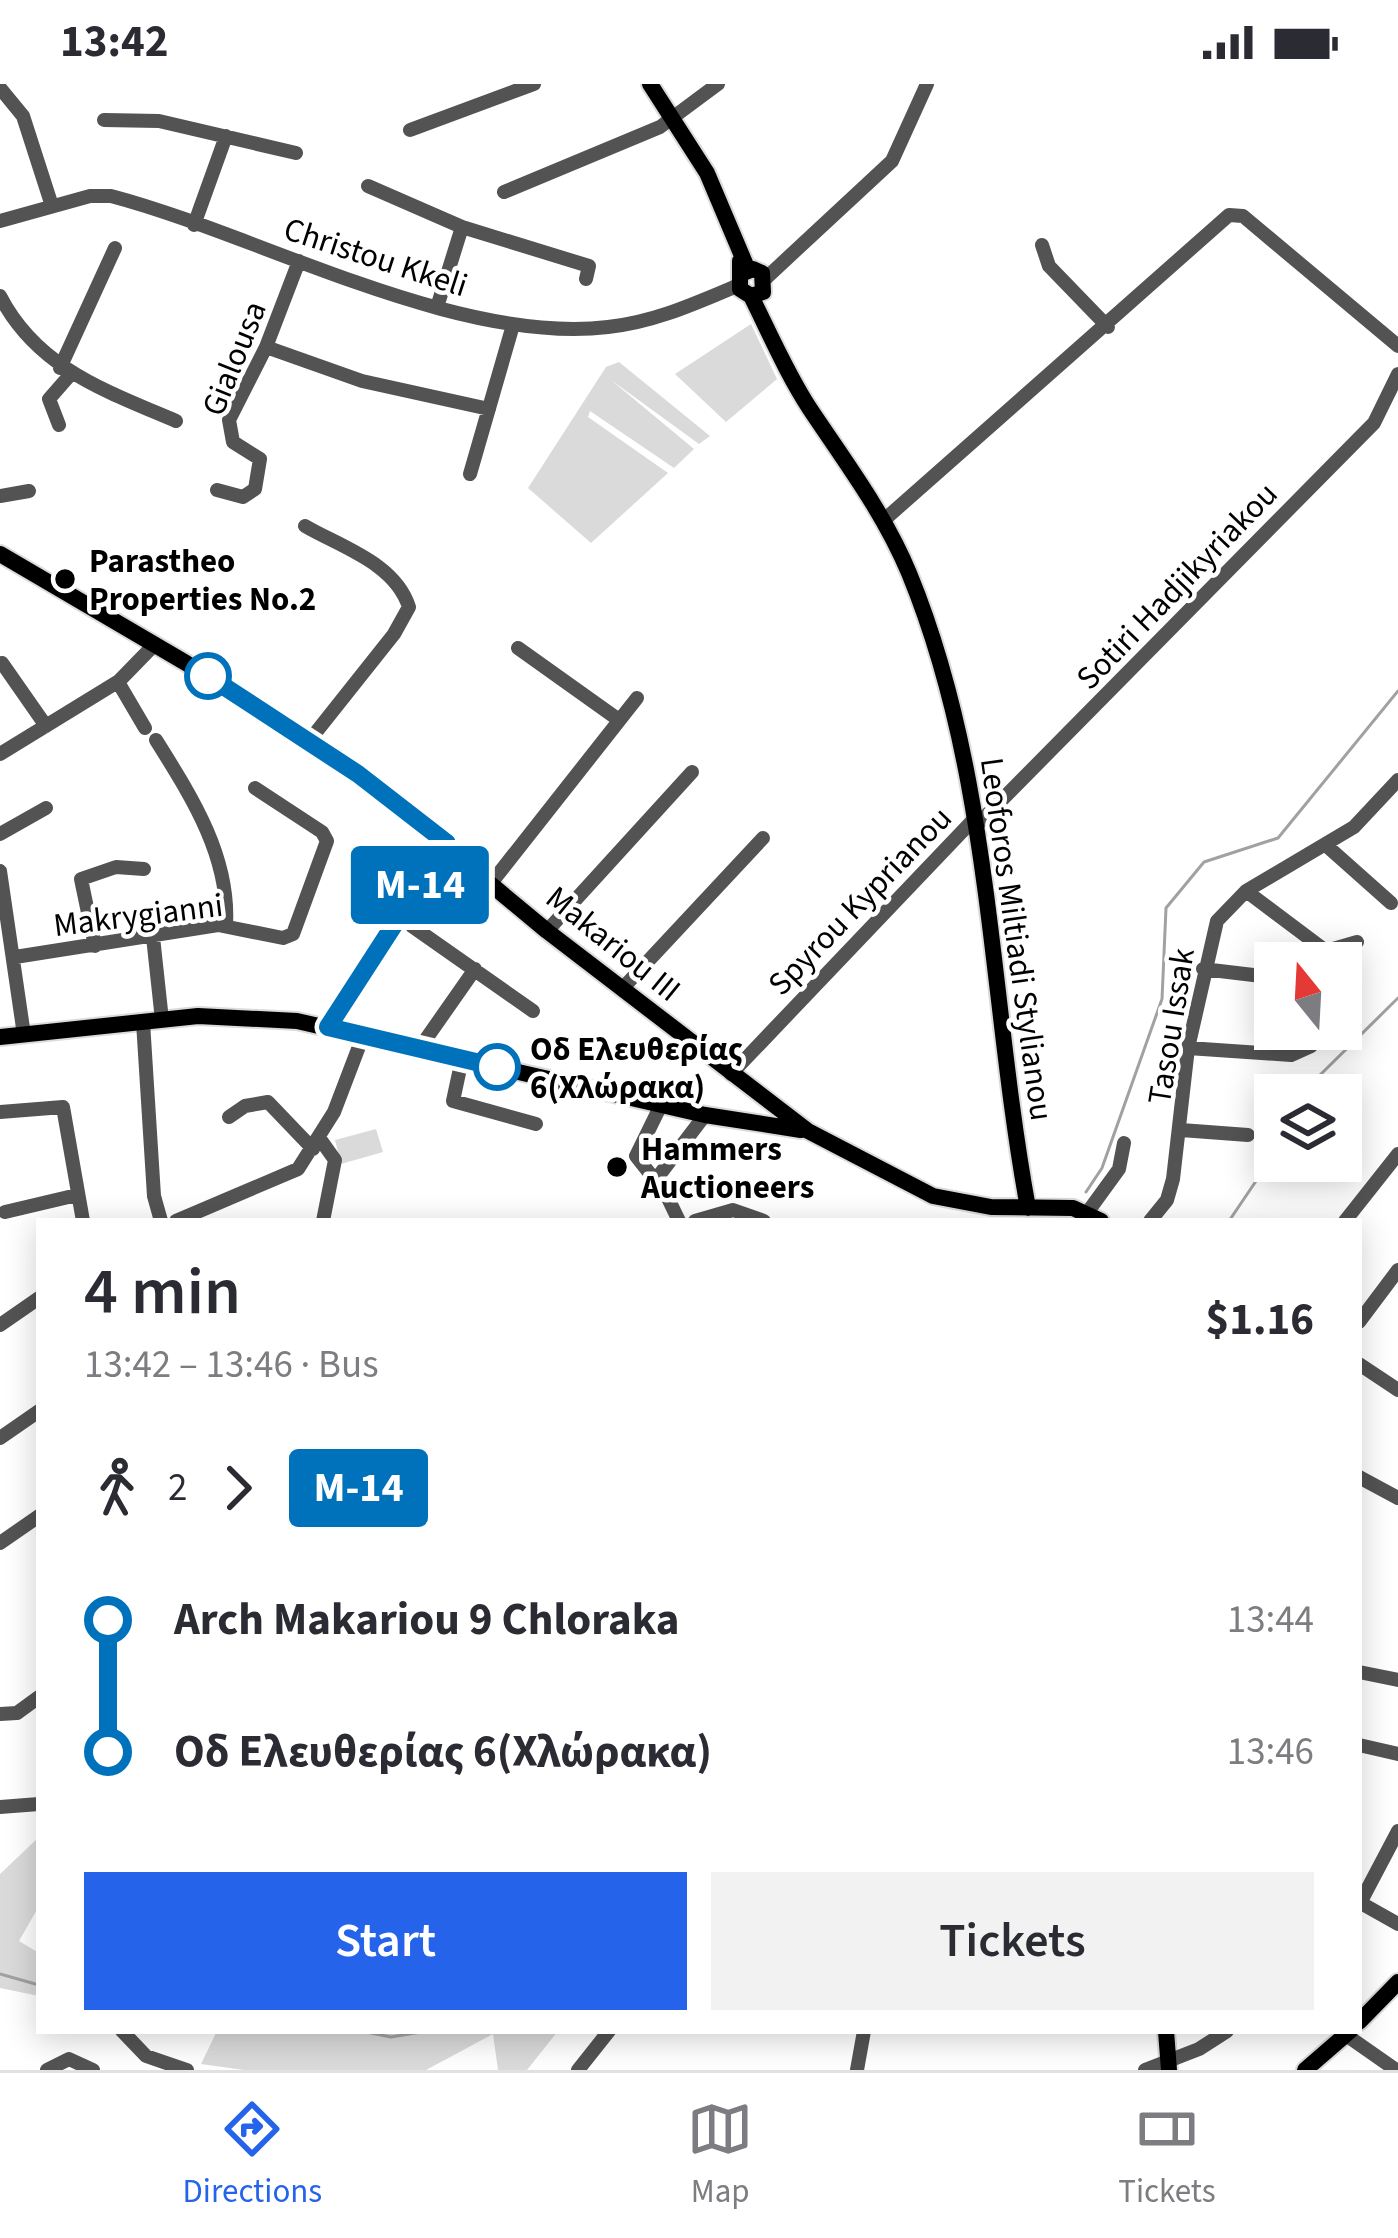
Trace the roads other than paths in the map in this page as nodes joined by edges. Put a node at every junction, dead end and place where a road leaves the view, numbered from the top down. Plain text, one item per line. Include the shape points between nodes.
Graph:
1 (534, 84) edge
2 (650, 84) edge
3 (718, 84) edge
4 (927, 84) edge
5 (0, 88) edge
6 (672, 119) junction
7 (104, 120) dead end
8 (410, 130) dead end
9 (226, 136) junction
10 (296, 153) dead end
11 (368, 186) dead end
12 (504, 192) dead end
13 (52, 206) junction
14 (0, 220) edge
15 (194, 225) junction
16 (462, 227) junction
17 (1042, 245) dead end
18 (115, 248) dead end
19 (299, 261) junction
20 (586, 279) dead end
21 (752, 283) junction
22 (0, 296) edge
23 (438, 304) junction
24 (16, 323) junction
25 (513, 325) junction
26 (1108, 328) junction
27 (0, 331) edge
28 (1398, 346) edge
29 (266, 347) junction
30 (65, 372) junction
31 (1398, 374) edge
32 (489, 410) junction
33 (176, 421) dead end
34 (59, 425) dead end
35 (470, 474) dead end
36 (218, 490) dead end
37 (29, 491) dead end
38 (0, 496) edge
39 (884, 520) junction
40 (305, 526) dead end
41 (0, 554) edge
42 (155, 644) junction
43 (518, 648) dead end
44 (2, 663) edge
45 (118, 682) junction
46 (637, 698) dead end
47 (620, 720) junction
48 (46, 726) junction
49 (145, 728) dead end
50 (156, 740) dead end
51 (309, 741) junction
52 (0, 754) edge
53 (692, 772) dead end
54 (1398, 780) edge
55 (255, 788) dead end
56 (46, 808) dead end
57 (977, 820) junction
58 (0, 834) edge
59 (763, 838) dead end
60 (447, 843) junction
61 (1328, 847) junction
62 (144, 869) dead end
63 (0, 871) edge
64 (492, 882) junction
65 (1246, 891) junction
66 (1391, 903) dead end
67 (4, 906) edge
68 (399, 916) junction
69 (226, 925) junction
70 (547, 931) junction
71 (153, 937) junction
72 (1357, 941) dead end
73 (95, 946) junction
74 (15, 957) junction
75 (475, 969) junction
76 (1203, 969) junction
77 (1254, 975) edge
78 (622, 988) junction
79 (533, 1011) dead end
80 (153, 1021) junction
81 (328, 1027) junction
82 (24, 1035) junction
83 (363, 1036) junction
84 (0, 1037) edge
85 (1189, 1048) junction
86 (419, 1049) junction
87 (1302, 1050) edge
88 (462, 1059) junction
89 (731, 1074) junction
90 (763, 1102) junction
91 (661, 1105) junction
92 (0, 1112) edge
93 (705, 1115) junction
94 (229, 1117) dead end
95 (745, 1122) junction
96 (536, 1124) dead end
97 (1181, 1130) junction
98 (808, 1131) junction
99 (1248, 1135) dead end
100 (1124, 1143) dead end
101 (316, 1144) junction
102 (1398, 1154) edge
103 (1022, 1174) junction
104 (654, 1182) junction
105 (77, 1195) junction
106 (996, 1207) junction
107 (1062, 1207) junction
108 (1028, 1208) junction
109 (4, 1212) dead end
110 (1094, 1217) edge
111 (82, 1218) edge
112 (160, 1218) edge
113 (183, 1218) edge
114 (324, 1218) edge
115 (677, 1218) edge
116 (705, 1218) edge
117 (756, 1218) edge
118 (1152, 1218) edge
119 (1347, 1218) edge
120 (1398, 1270) edge
121 (36, 1300) edge
122 (1362, 1318) edge
123 (0, 1325) edge
124 (1362, 1366) edge
125 (1398, 1390) edge
126 (36, 1413) edge
127 (0, 1438) edge
128 (1362, 1480) edge
129 (1398, 1498) edge
130 (36, 1518) edge
131 (0, 1544) edge
132 (1362, 1673) edge
133 (1398, 1679) edge
134 (36, 1700) edge
135 (0, 1714) edge
136 (1362, 1746) edge
137 (1398, 1754) edge
138 (36, 1804) edge
139 (0, 1807) edge
140 (1398, 1831) edge
141 (1362, 1899) edge
142 (1362, 1904) edge
143 (1398, 1924) edge
144 (1398, 1982) edge
145 (1362, 2018) edge
146 (124, 2034) edge
147 (607, 2034) edge
148 (863, 2034) edge
149 (1166, 2034) edge
150 (1223, 2034) edge
151 (1345, 2034) edge
152 (1356, 2034) edge
153 (1169, 2065) edge
154 (47, 2070) edge
155 (93, 2070) edge
156 (187, 2070) edge
157 (578, 2070) edge
158 (857, 2070) edge
159 (1145, 2070) edge
160 (1305, 2070) edge
161 (1396, 2070) edge

1 - 8 street
2 - 6 main road
3 - 6 street
4 - 21 street, Christou Kkeli via 892,161
5 - 13 street via 23,116
6 - 12 street
6 - 21 main road, Leoforos Miltiadi Stylianou via 707,173
7 - 9 street via 159,121
9 - 10 street
9 - 15 street
11 - 16 street
13 - 14 street, Christou Kkeli
13 - 15 street, Christou Kkeli via 111,196
15 - 19 street, Christou Kkeli
16 - 20 street via 590,266
16 - 23 street
17 - 26 street via 1048,266
18 - 30 street
19 - 23 street, Christou Kkeli
19 - 29 street, Gialousa
21 - 25 street, Christou Kkeli via 666,316 582,329
21 - 39 main road, Leoforos Miltiadi Stylianou via 796,386
22 - 24 street
23 - 25 street, Christou Kkeli
24 - 27 street
24 - 30 street
25 - 32 street
26 - 28 street via 1233,214
26 - 39 street
29 - 32 street via 362,381
29 - 36 street, Gialousa via 228,427 233,442 257,455 261,471 248,495
30 - 33 street
30 - 34 street via 49,399
31 - 57 street, Sotiri Hadjikyriakou via 1374,423
32 - 35 street
37 - 38 street
39 - 57 main road, Leoforos Miltiadi Stylianou via 926,622
40 - 51 street via 363,556 402,590 409,607
41 - 42 main road, Makariou III
42 - 45 street
42 - 51 main road, Makariou III
43 - 47 street
44 - 48 street
45 - 48 street
45 - 49 street
46 - 47 street
47 - 64 street
48 - 52 street
50 - 69 street via 209,837
51 - 60 main road, Makariou III
53 - 70 street
54 - 61 street, Tasou Issak
55 - 69 street, Makrygianni via 322,832 326,845 293,934
56 - 58 street
57 - 89 street, Spyrou Kyprianou
57 - 103 main road, Leoforos Miltiadi Stylianou
59 - 78 street
60 - 64 main road, Makariou III
60 - 68 street
61 - 65 street, Tasou Issak
61 - 66 street
62 - 73 street via 116,867 81,879
63 - 67 street
64 - 70 main road, Makariou III
65 - 72 street via 1326,951
65 - 76 street, Tasou Issak via 1217,921
67 - 74 street
68 - 75 street
68 - 81 street
69 - 71 street, Makrygianni
70 - 78 main road, Makariou III
71 - 73 street, Makrygianni
71 - 80 street
73 - 74 street, Makrygianni
74 - 82 street
75 - 79 street
75 - 86 street
76 - 77 street
76 - 85 street, Tasou Issak
78 - 89 main road, Makariou III
80 - 81 main road via 239,1016
80 - 82 main road
80 - 112 street
81 - 83 main road
82 - 84 main road
83 - 86 main road
83 - 101 street
85 - 87 street
85 - 97 street, Tasou Issak
86 - 88 main road
88 - 91 main road
88 - 96 street via 453,1101
89 - 90 main road, Makariou III
90 - 95 main road
90 - 98 main road, Makariou III
91 - 93 main road
91 - 104 street via 636,1156
92 - 105 street via 63,1107
93 - 95 main road
93 - 104 street
94 - 101 street via 268,1102
95 - 98 main road
97 - 99 street
97 - 118 street, Tasou Issak via 1167,1200
98 - 106 main road, Makariou III via 916,1190
100 - 110 street
101 - 113 street via 292,1173
101 - 114 street via 335,1160
102 - 119 street
103 - 106 main road via 1015,1198
103 - 107 main road
103 - 108 main road, Leoforos Miltiadi Stylianou
104 - 115 street
105 - 109 street
105 - 111 street
106 - 108 main road, Makariou III
107 - 108 main road, Makariou III
107 - 110 main road, Makariou III
116 - 117 street via 733,1210
120 - 122 street
121 - 123 street
124 - 125 street
126 - 127 street
128 - 129 street
130 - 131 street
132 - 133 street
134 - 135 street
136 - 137 street
138 - 139 street
140 - 141 street
142 - 143 street
144 - 145 main road
146 - 156 street via 134,2049
147 - 157 street
148 - 158 street
149 - 153 main road
150 - 153 street
151 - 160 main road
152 - 161 street
153 - 159 street
154 - 155 street via 69,2059

